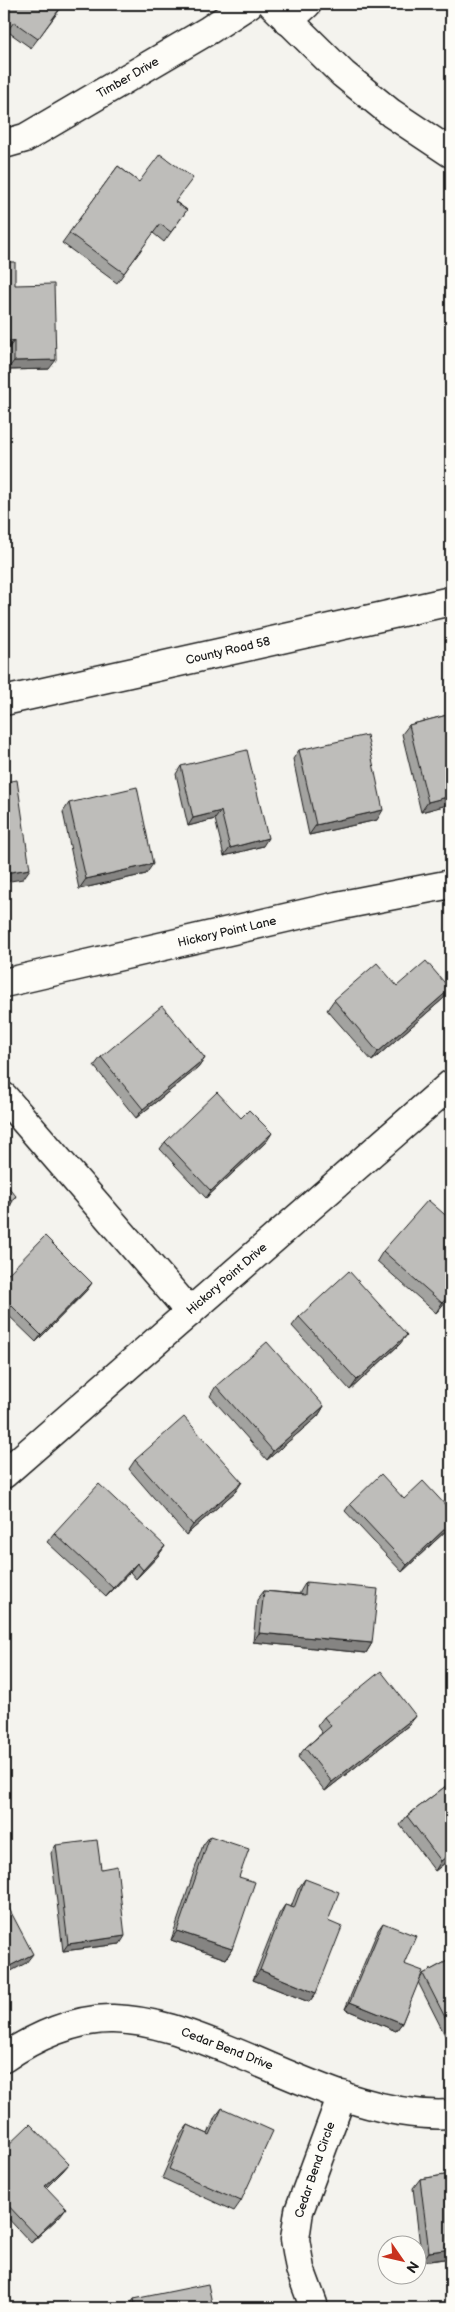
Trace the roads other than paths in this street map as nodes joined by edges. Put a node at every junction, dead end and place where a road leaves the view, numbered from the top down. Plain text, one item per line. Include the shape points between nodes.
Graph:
1 (249, 4) edge
2 (289, 10) edge
3 (4, 144) edge
4 (451, 152) edge
5 (451, 601) edge
6 (4, 701) edge
7 (451, 884) edge
8 (4, 983) edge
9 (451, 1084) edge
10 (4, 1097) edge
11 (190, 1312) junction
12 (4, 1474) edge
13 (4, 2058) edge
14 (342, 2095) junction
15 (451, 2114) edge
16 (313, 2304) dead end

1 - 3 street, Timber Drive via 25,138
2 - 4 street via 343,74 390,113
5 - 6 street, County Road 58
7 - 8 street, Hickory Point Lane via 337,906
9 - 11 street, Hickory Point Drive
10 - 11 street
11 - 12 street, Hickory Point Drive
13 - 14 street, Cedar Bend Drive via 43,2036 81,2023 113,2019 150,2023 186,2032
14 - 15 street, Cedar Bend Drive via 383,2108 430,2116
14 - 16 street, Cedar Bend Circle via 299,2211 295,2239 300,2268

